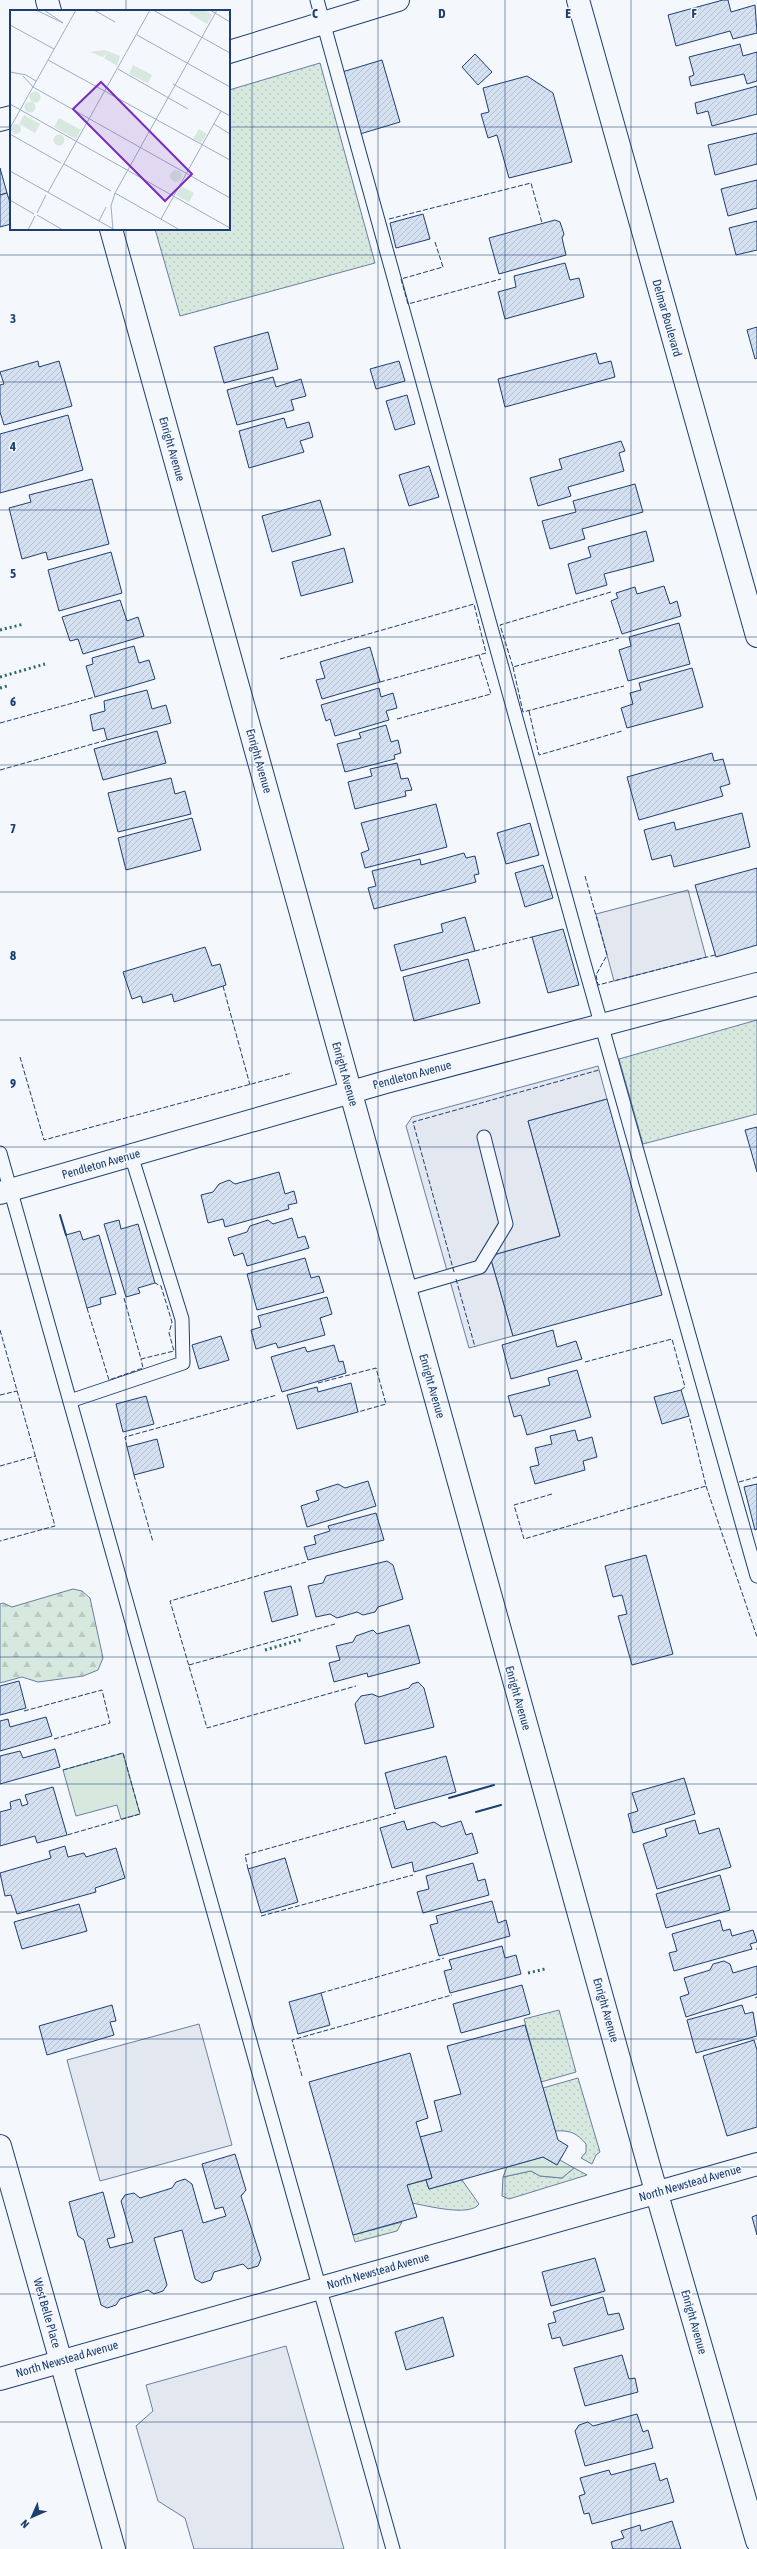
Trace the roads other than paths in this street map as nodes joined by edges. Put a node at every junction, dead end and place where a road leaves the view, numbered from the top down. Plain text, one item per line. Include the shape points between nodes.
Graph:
1 (47, 0) edge
2 (317, 0) edge
3 (398, 0) edge
4 (578, 0) edge
5 (50, 10) edge
6 (323, 24) junction
7 (230, 52) edge
8 (10, 117) edge
9 (0, 120) edge
10 (110, 230) edge
11 (757, 636) edge
12 (757, 984) edge
13 (601, 1026) junction
14 (350, 1092) junction
15 (484, 1137) dead end
16 (0, 1153) edge
17 (131, 1155) junction
18 (5, 1191) edge
19 (405, 1289) junction
20 (70, 1401) junction
21 (757, 1576) edge
22 (0, 2146) edge
23 (757, 2164) edge
24 (656, 2192) junction
25 (320, 2287) junction
26 (61, 2361) junction
27 (0, 2379) edge
28 (757, 2542) edge
29 (114, 2549) edge
30 (393, 2549) edge

1 - 5 street
2 - 6 lane
3 - 6 street
4 - 11 street, Delmar Boulevard
6 - 7 street
6 - 13 lane
8 - 9 street
10 - 14 street, Enright Avenue
12 - 13 street, Pendleton Avenue
13 - 14 street, Pendleton Avenue
13 - 21 lane
14 - 17 street, Pendleton Avenue
14 - 19 street, Enright Avenue
15 - 19 lane via 506,1224 480,1267
16 - 18 lane
17 - 18 street, Pendleton Avenue
17 - 20 lane via 182,1319 183,1363
18 - 20 lane
19 - 24 street, Enright Avenue
20 - 25 lane
22 - 26 street, West Belle Place
23 - 24 street, North Newstead Avenue
24 - 25 street, North Newstead Avenue
24 - 28 street, Enright Avenue
25 - 26 street, North Newstead Avenue
25 - 30 lane
26 - 27 street, North Newstead Avenue
26 - 29 street, West Belle Place

